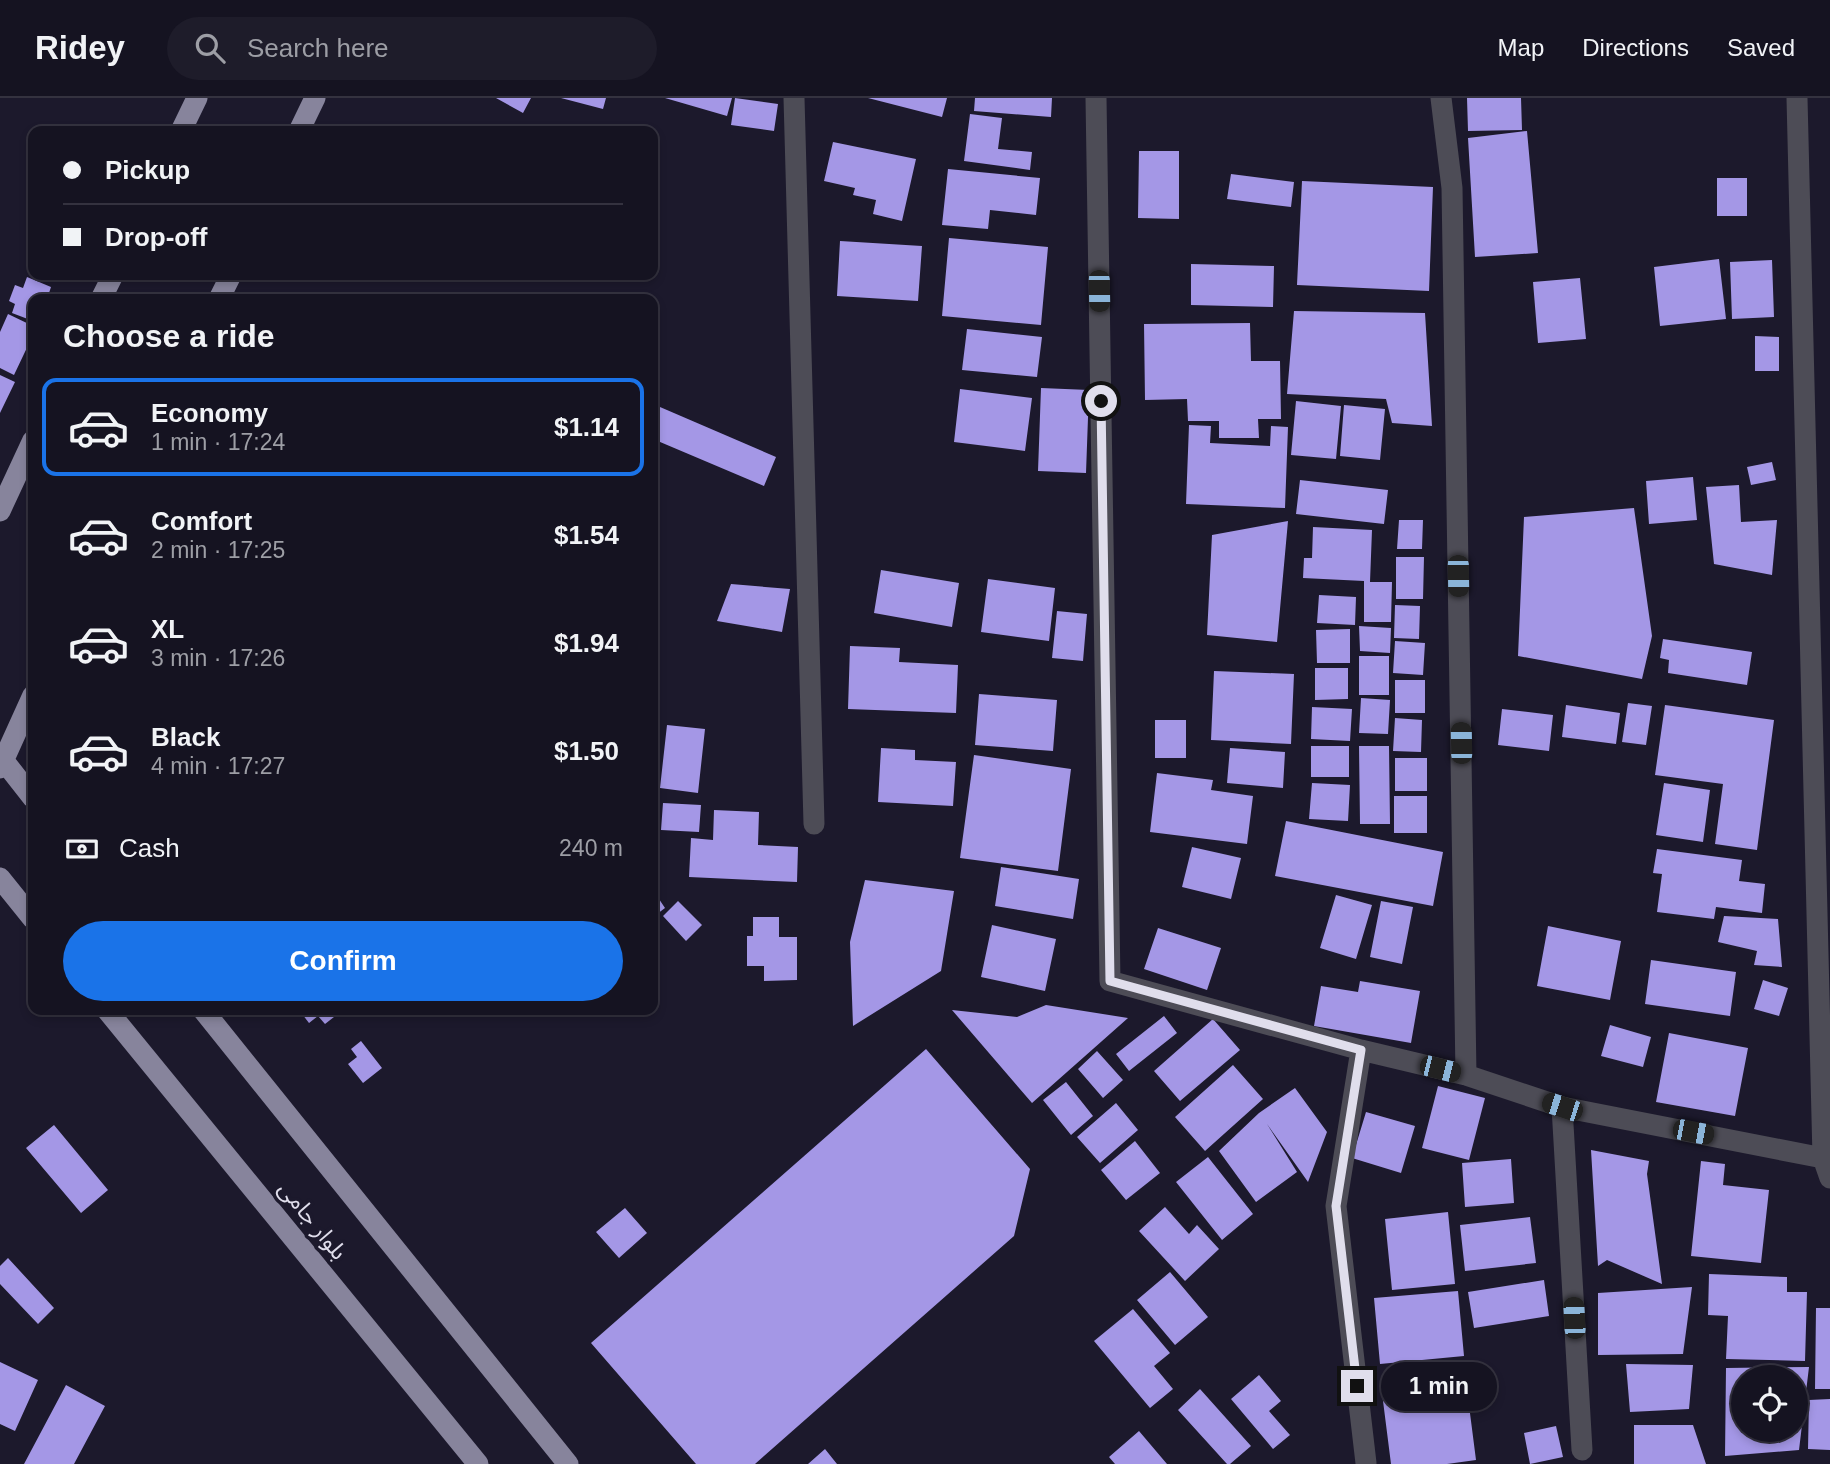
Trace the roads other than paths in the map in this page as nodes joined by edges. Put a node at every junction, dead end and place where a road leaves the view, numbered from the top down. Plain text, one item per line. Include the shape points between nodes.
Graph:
1 (197, 98) edge
2 (315, 98) edge
3 (794, 98) edge
4 (1096, 98) edge
5 (1441, 98) edge
6 (1797, 98) edge
7 (183, 126) edge
8 (301, 126) edge
9 (28, 451) edge
10 (0, 511) edge
11 (28, 706) edge
12 (2, 765) edge
13 (28, 793) edge
14 (814, 824) dead end
15 (0, 878) edge
16 (28, 913) edge
17 (111, 1015) edge
18 (207, 1015) edge
19 (1361, 1050) junction
20 (1466, 1075) junction
21 (1562, 1107) junction
22 (1827, 1168) edge
23 (1582, 1450) dead end
24 (1366, 1463) edge
25 (478, 1464) edge
26 (568, 1464) edge

1 - 7 highway
2 - 8 highway
3 - 14 street
4 - 19 street via 1110,981
5 - 20 street via 1452,188
6 - 22 street
9 - 10 highway
11 - 12 highway
12 - 13 highway
15 - 16 highway
17 - 25 highway, بلوار جامی
18 - 26 highway, بلوار جامی
19 - 20 street
19 - 24 street via 1336,1206
20 - 21 street
21 - 22 street
21 - 23 street

